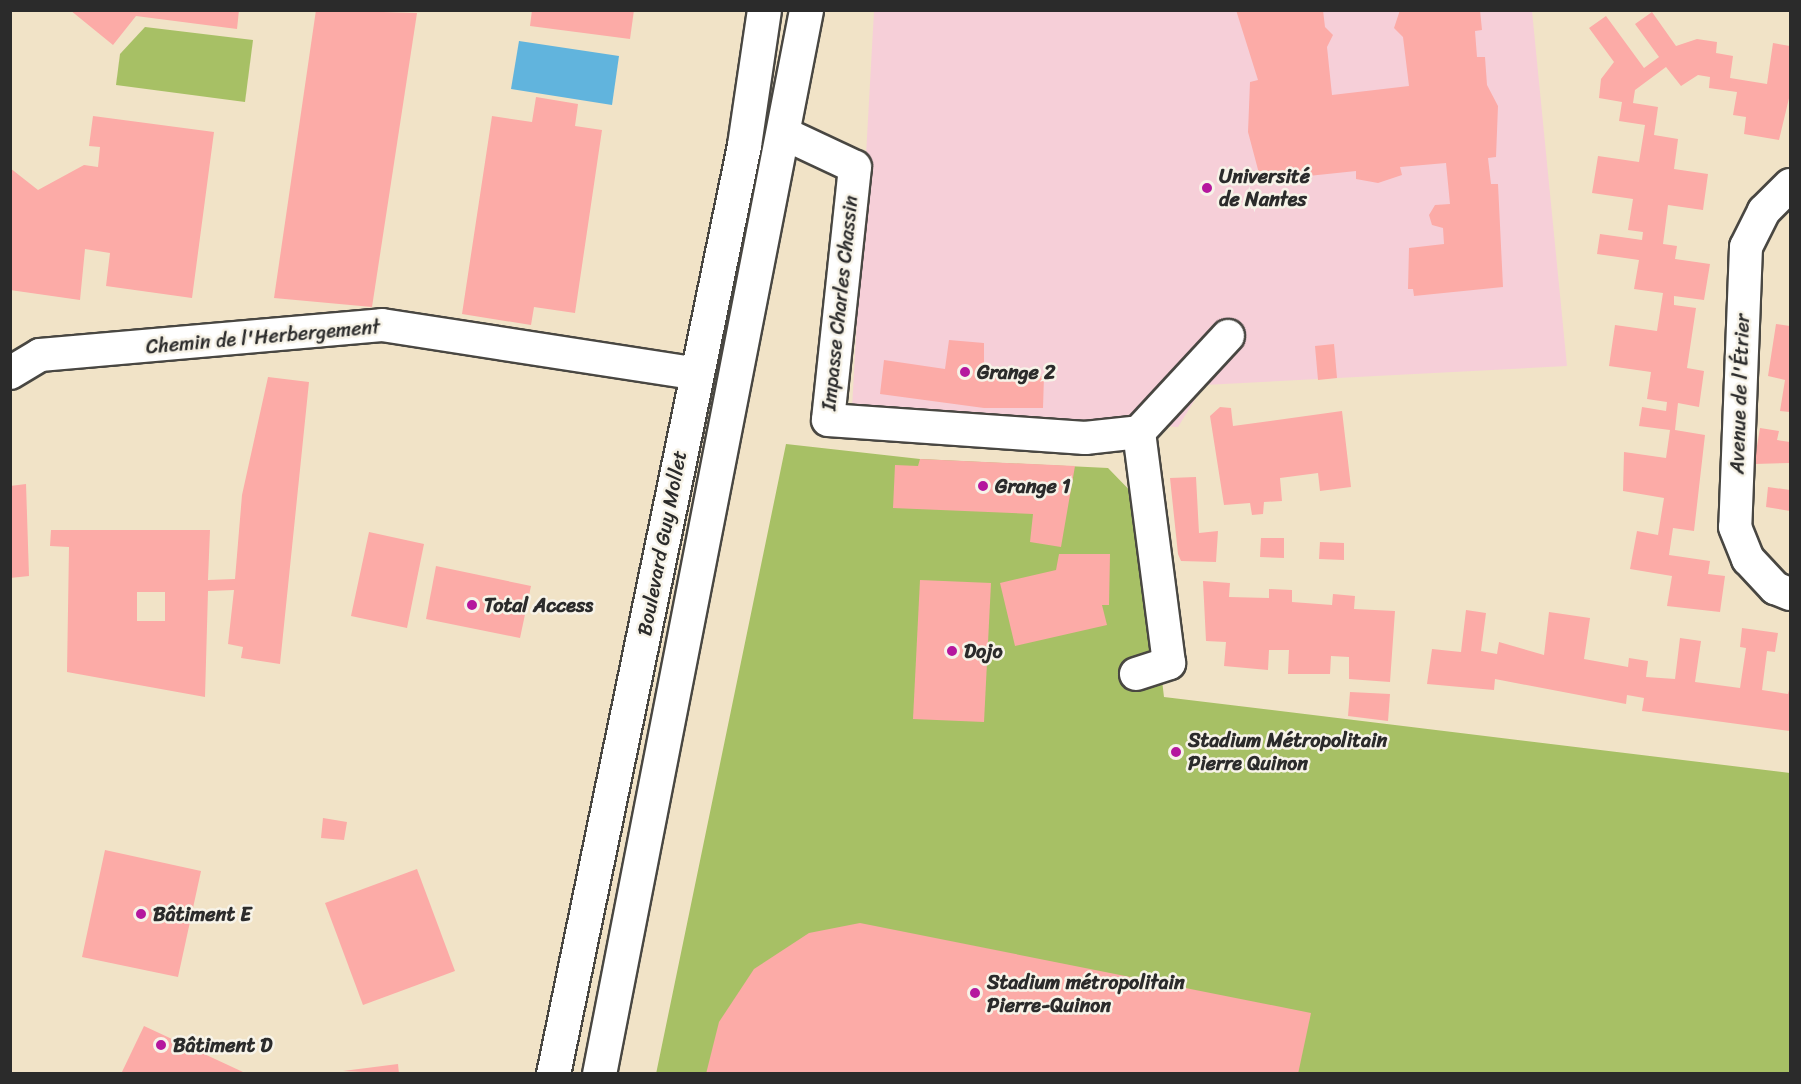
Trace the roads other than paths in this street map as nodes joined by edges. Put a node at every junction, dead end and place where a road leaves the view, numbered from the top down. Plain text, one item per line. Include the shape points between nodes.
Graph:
1 (764, 10) edge
2 (806, 10) edge
3 (785, 134) junction
4 (1791, 185) edge
5 (1228, 336) dead end
6 (10, 373) edge
7 (697, 374) junction
8 (1139, 432) junction
9 (1791, 594) edge
10 (1136, 674) dead end
11 (553, 1074) edge
12 (599, 1074) edge

1 - 7 main road, Boulevard Guy Mollet via 744,145
2 - 3 main road, Boulevard Guy Mollet
3 - 8 street, Impasse Charles Chassin via 855,167 828,420 1085,438
3 - 12 main road, Boulevard Guy Mollet
4 - 9 street, Avenue de l'Étrier via 1764,210 1746,247 1735,527 1748,559 1775,588
5 - 8 street
6 - 7 street, Chemin de l'Herbergement via 40,355 382,326
7 - 11 main road, Boulevard Guy Mollet
8 - 10 street via 1169,663

